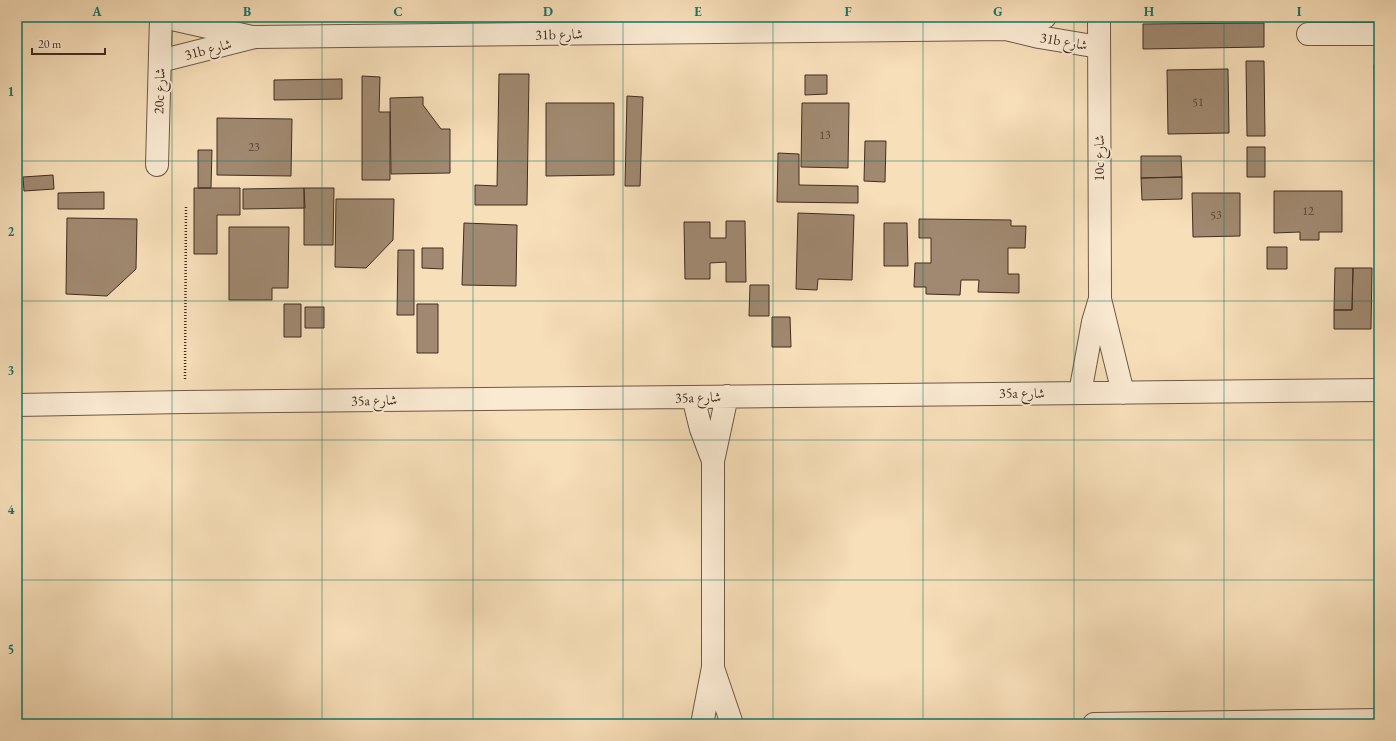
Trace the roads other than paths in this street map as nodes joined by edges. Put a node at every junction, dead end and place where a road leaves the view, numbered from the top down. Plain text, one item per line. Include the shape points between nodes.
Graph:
1 (162, 17) edge
2 (1045, 17) edge
3 (1099, 17) edge
4 (810, 24) edge
5 (1006, 29) junction
6 (1308, 34) dead end
7 (1379, 34) edge
8 (255, 37) junction
9 (1099, 47) junction
10 (160, 61) junction
11 (157, 165) dead end
12 (1100, 299) junction
13 (1379, 390) edge
14 (1080, 393) junction
15 (1123, 393) junction
16 (727, 396) junction
17 (693, 397) junction
18 (17, 405) edge
19 (713, 461) junction
20 (713, 667) junction
21 (1379, 720) edge
22 (702, 724) edge
23 (732, 724) edge
24 (1094, 724) edge

1 - 8 street, 31b شارع
1 - 10 street, 20c شارع
2 - 5 street, 31b شارع
3 - 9 street, 10c شارع
4 - 5 street, 31b شارع
4 - 8 street, 31b شارع
5 - 9 street, 31b شارع
6 - 7 street
8 - 10 street, 31b شارع
9 - 12 street, 10c شارع
10 - 11 street, 20c شارع
12 - 14 street, 10c شارع via 1093,322
12 - 15 street, 10c شارع
13 - 15 street, 35a شارع
14 - 15 street, 35a شارع
14 - 16 street, 35a شارع
16 - 17 street, 35a شارع
16 - 19 street
17 - 18 street, 35a شارع
17 - 19 street
19 - 20 street
20 - 22 street
20 - 23 street
21 - 24 street

